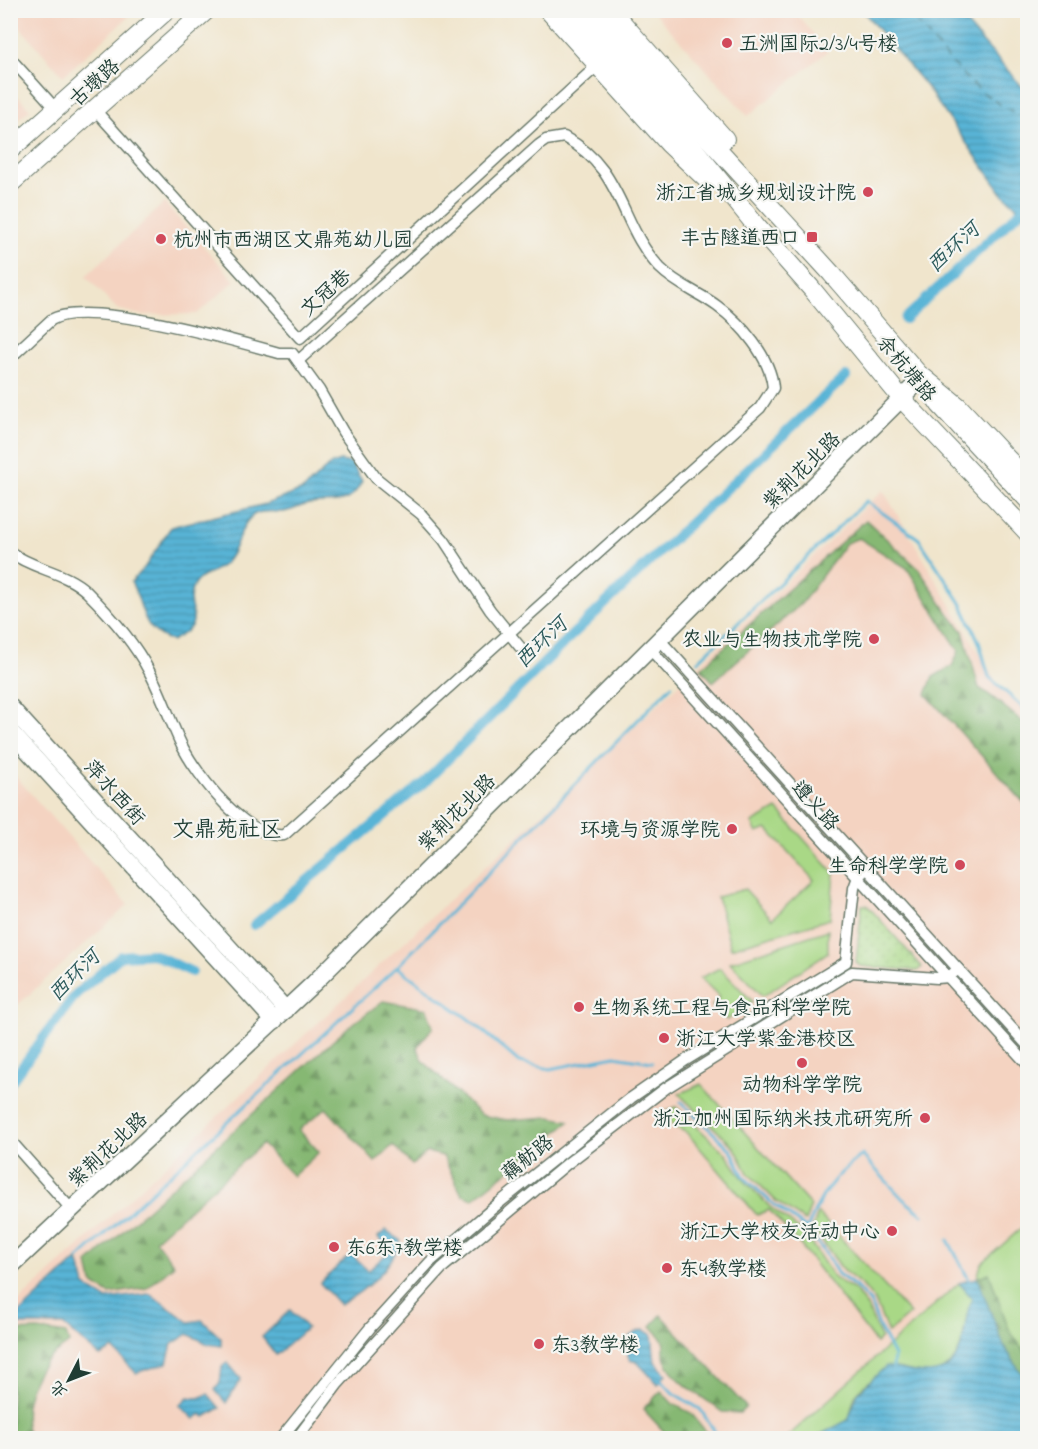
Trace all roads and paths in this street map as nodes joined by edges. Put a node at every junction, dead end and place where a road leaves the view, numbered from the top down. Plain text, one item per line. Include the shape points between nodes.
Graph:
1 (167, 10) edge
2 (207, 10) edge
3 (548, 10) edge
4 (571, 10) edge
5 (591, 10) edge
6 (611, 10) edge
7 (10, 58) edge
8 (598, 65) junction
9 (56, 110) junction
10 (96, 111) junction
11 (10, 150) edge
12 (10, 184) edge
13 (775, 212) junction
14 (757, 228) junction
15 (10, 358) edge
16 (298, 361) junction
17 (922, 378) junction
18 (902, 399) junction
19 (1028, 483) edge
20 (1028, 500) edge
21 (1028, 533) edge
22 (10, 552) edge
23 (509, 633) junction
24 (655, 644) junction
25 (520, 647) dead end
26 (10, 707) edge
27 (10, 731) edge
28 (867, 868) junction
29 (858, 877) junction
30 (202, 930) junction
31 (849, 967) junction
32 (958, 969) junction
33 (949, 977) junction
34 (280, 1016) junction
35 (1028, 1046) edge
36 (1028, 1065) edge
37 (10, 1140) edge
38 (72, 1210) junction
39 (10, 1267) edge
40 (281, 1438) edge
41 (297, 1438) edge

1 - 9 main road, 古墩路
2 - 10 main road, 古墩路
3 - 8 main road, 余杭塘路
4 - 14 main road, 余杭塘路 via 674,124
5 - 13 main road, 余杭塘路
6 - 13 main road, 余杭塘路 via 732,147
7 - 9 street
8 - 10 street, 文冠巷 via 300,338
8 - 14 main road, 余杭塘路 via 669,144
9 - 11 main road, 古墩路
10 - 12 main road, 古墩路
13 - 17 main road, 余杭塘路
14 - 18 main road, 余杭塘路
15 - 16 street via 51,320 81,312 193,329 279,353 292,353
16 - 23 street via 376,478 421,514 444,540
16 - 23 street via 539,145 554,138 570,141 594,158 619,194 647,253 671,278 717,306 749,338 773,380 767,402
17 - 18 main road, 紫荆花北路
17 - 19 highway via 957,407
17 - 20 main road, 余杭塘路 via 940,405
18 - 21 main road, 余杭塘路
18 - 24 main road, 紫荆花北路
22 - 23 street via 31,565 63,575 85,591 130,641 148,669 184,749 213,791 243,819 273,836 294,829
23 - 25 street
24 - 28 street, 遵义路
24 - 29 street, 遵义路
24 - 34 main road, 紫荆花北路
26 - 30 main road, 萍水西街
27 - 30 main road, 萍水西街
28 - 29 street
28 - 32 street, 遵义路
29 - 31 street
29 - 33 street, 遵义路
30 - 34 main road, 萍水西街
31 - 33 street
31 - 40 street, 藕舫路 via 686,1060 631,1098 499,1203 430,1262 363,1336
31 - 41 street, 藕舫路 via 675,1082 568,1163 442,1268 337,1384
32 - 33 street
32 - 35 street, 遵义路
33 - 36 street, 遵义路
34 - 38 main road, 紫荆花北路
37 - 38 street
38 - 39 main road, 紫荆花北路

